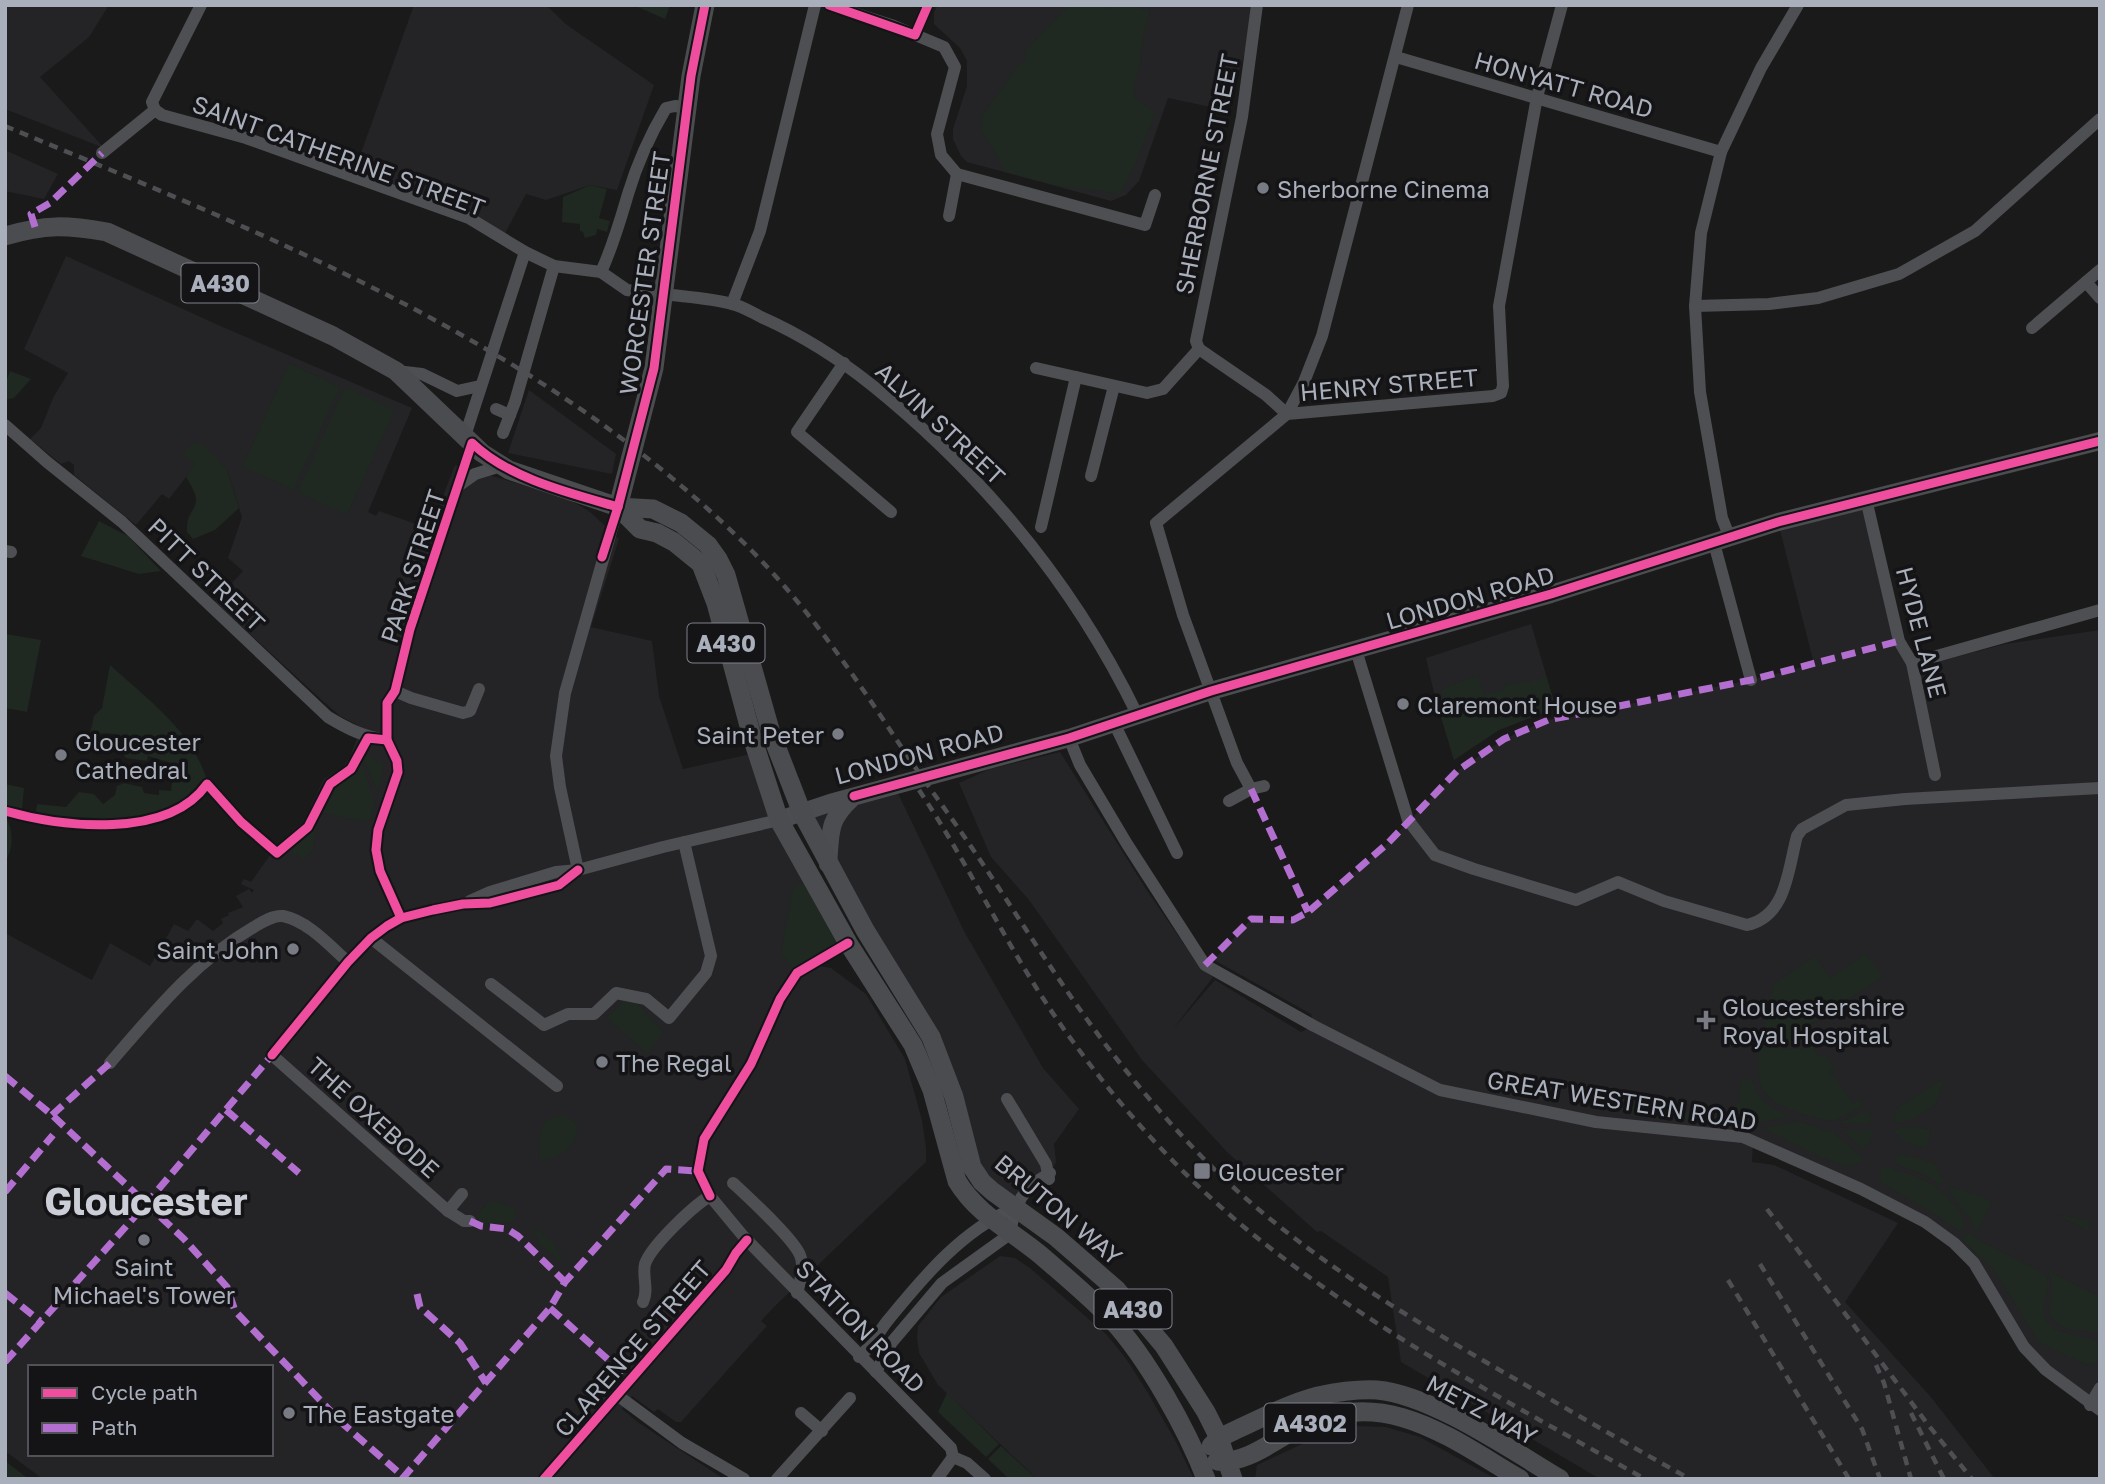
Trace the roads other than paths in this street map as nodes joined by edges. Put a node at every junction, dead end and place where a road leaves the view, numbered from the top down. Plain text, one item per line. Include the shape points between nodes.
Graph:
1 (201, 5) edge
2 (705, 5) edge
3 (815, 5) edge
4 (829, 5) edge
5 (928, 5) edge
6 (1257, 5) edge
7 (1408, 5) edge
8 (1562, 5) edge
9 (1798, 5) edge
10 (915, 35) junction
11 (1396, 57) junction
12 (1537, 97) junction
13 (155, 110) junction
14 (687, 111) junction
15 (2100, 119) edge
16 (1721, 152) junction
17 (102, 153) dead end
18 (957, 174) junction
19 (1155, 195) dead end
20 (949, 216) dead end
21 (5, 236) edge
22 (525, 252) junction
23 (554, 266) junction
24 (2100, 270) edge
25 (601, 272) junction
26 (2086, 282) junction
27 (663, 294) junction
28 (2100, 298) edge
29 (732, 304) junction
30 (1695, 306) junction
31 (2032, 328) dead end
32 (1199, 349) junction
33 (844, 363) junction
34 (1036, 368) dead end
35 (396, 371) junction
36 (1076, 377) junction
37 (480, 386) junction
38 (1114, 386) junction
39 (496, 409) dead end
40 (1287, 414) junction
41 (510, 415) junction
42 (5, 425) edge
43 (503, 433) dead end
44 (468, 440) junction
45 (2100, 441) edge
46 (501, 466) junction
47 (1091, 476) dead end
48 (458, 486) junction
49 (1866, 499) junction
50 (618, 507) junction
51 (891, 512) dead end
52 (1041, 527) dead end
53 (1722, 541) junction
54 (2100, 610) edge
55 (1356, 650) junction
56 (1912, 663) junction
57 (1751, 680) dead end
58 (479, 690) dead end
59 (395, 691) junction
60 (1211, 691) junction
61 (1138, 714) junction
62 (1114, 723) junction
63 (1069, 737) junction
64 (387, 740) junction
65 (1935, 775) dead end
66 (2100, 788) edge
67 (853, 796) junction
68 (1229, 801) dead end
69 (802, 813) junction
70 (779, 820) junction
71 (684, 842) junction
72 (1177, 853) dead end
73 (828, 864) junction
74 (578, 870) junction
75 (401, 918) junction
76 (371, 938) junction
77 (348, 962) junction
78 (491, 984) dead end
79 (110, 1063) dead end
80 (557, 1086) dead end
81 (1007, 1099) dead end
82 (733, 1184) dead end
83 (462, 1194) dead end
84 (1014, 1208) junction
85 (448, 1211) junction
86 (990, 1219) junction
87 (470, 1221) dead end
88 (1010, 1234) junction
89 (747, 1240) junction
90 (797, 1293) junction
91 (643, 1302) dead end
92 (859, 1357) junction
93 (876, 1372) junction
94 (2100, 1388) edge
95 (617, 1395) junction
96 (850, 1398) dead end
97 (2095, 1407) edge
98 (801, 1413) dead end
99 (822, 1431) junction
100 (1219, 1438) junction
101 (953, 1457) junction
102 (1198, 1460) junction
103 (1231, 1471) edge
104 (544, 1479) edge
105 (744, 1479) edge
106 (777, 1479) edge
107 (937, 1479) edge
108 (985, 1479) edge
109 (1206, 1479) edge
110 (1520, 1479) edge
111 (1560, 1479) edge

1 - 13 street via 152,102
2 - 14 main road, WORCESTER STREET
3 - 29 street via 760,231
4 - 10 street
5 - 10 street
6 - 32 street, SHERBORNE STREET via 1242,117 1196,341
7 - 11 street
8 - 12 street
9 - 16 street via 1761,68
10 - 18 street via 944,47 955,67 937,134 941,155
11 - 12 street, HONYATT ROAD
11 - 40 street via 1322,336
12 - 16 street, HONYATT ROAD
12 - 40 street, HENRY STREET via 1499,306 1501,393
13 - 17 street
13 - 22 street, SAINT CATHERINE STREET via 469,218
14 - 25 street via 666,108 651,134
14 - 27 main road, WORCESTER STREET
15 - 30 street via 1975,231 1899,274 1818,298
16 - 30 street via 1701,233
18 - 19 street via 1145,225
18 - 20 street
21 - 35 main road, A430 via 35,227 72,226 107,232 321,330
22 - 23 street, SAINT CATHERINE STREET
22 - 37 street, PARK STREET
23 - 25 street, SAINT CATHERINE STREET
23 - 41 street
24 - 26 street
25 - 27 street, SAINT CATHERINE STREET via 627,290
26 - 28 street
26 - 31 street
27 - 29 street, ALVIN STREET
27 - 50 main road, WORCESTER STREET via 649,392
29 - 33 street, ALVIN STREET via 798,333
30 - 53 street via 1700,393 1722,517
32 - 38 street via 1163,390 1147,393
32 - 40 street
33 - 51 street via 797,432
33 - 61 street, ALVIN STREET via 951,454 997,504 1062,584
34 - 36 street
35 - 37 street via 422,374 457,391
35 - 44 main road, A430
36 - 38 street
36 - 52 street
37 - 44 street, PARK STREET
38 - 47 street
39 - 41 street
40 - 60 street via 1156,523
41 - 43 street
42 - 64 street, PITT STREET via 122,522 328,717 352,732
44 - 46 main road, A430
44 - 48 street, PARK STREET
45 - 49 main road, LONDON ROAD
46 - 48 street, PARK STREET via 475,474
46 - 50 main road, A430
48 - 59 street, PARK STREET via 410,629
49 - 53 main road, LONDON ROAD
49 - 56 street, HYDE LANE via 1899,640
50 - 69 main road, A430 via 653,509 672,518 697,535 719,559 771,733
50 - 70 main road, A430 via 640,529 674,542 701,564
50 - 74 street, WORCESTER STREET via 565,693 556,756
53 - 55 main road, LONDON ROAD
53 - 57 street
54 - 56 street
55 - 60 main road, LONDON ROAD
55 - 66 street via 1408,820 1435,855 1576,900 1618,882 1664,901 1747,925 1759,923 1777,906 1802,829 1846,805
56 - 65 street, HYDE LANE
58 - 59 street via 470,710 463,713
59 - 64 street, PARK STREET via 387,703
60 - 61 main road, LONDON ROAD
60 - 68 street via 1237,763 1258,788
61 - 62 main road, LONDON ROAD
62 - 63 main road, LONDON ROAD
62 - 72 street
63 - 67 main road, LONDON ROAD
63 - 97 street, GREAT WESTERN ROAD via 1120,833 1206,965 1440,1090 1596,1122 1743,1137 1861,1189 1925,1222 1954,1244 1974,1263 2024,1348
64 - 75 street, PARK STREET via 398,772 378,830 376,850
67 - 69 main road, LONDON ROAD
67 - 73 main road via 832,822
69 - 70 main road, LONDON ROAD
69 - 73 main road, BRUTON WAY / A430
70 - 71 street
70 - 86 main road, BRUTON WAY / A430 via 848,943 913,1045 932,1090 957,1181
71 - 74 street
71 - 78 street via 711,956 706,973 669,1018 646,999 616,993 594,1014 568,1014 544,1025
73 - 84 main road, BRUTON WAY / A430 via 931,1037 954,1097 972,1167 982,1182
74 - 75 street via 559,885 490,903 463,904
75 - 76 street
76 - 77 street
76 - 80 street
77 - 79 street via 293,919 267,919 193,970
77 - 85 street, THE OXEBODE via 272,1055
81 - 84 street via 1046,1177 1033,1183
82 - 90 street via 801,1256
83 - 85 street, THE OXEBODE
84 - 86 street
84 - 88 street
84 - 100 main road, BRUTON WAY / A430 via 1117,1290 1164,1346
85 - 87 street, THE OXEBODE
86 - 88 main road, BRUTON WAY / A430
86 - 92 street via 936,1264 884,1325 872,1347
88 - 93 street, BRUTON WAY via 942,1283 892,1342
88 - 102 main road, BRUTON WAY / A430 via 1029,1245 1112,1321 1139,1356
89 - 90 street, STATION ROAD
89 - 91 street, STATION ROAD via 710,1196 696,1204 650,1255
89 - 95 street, CLARENCE STREET
90 - 92 street, STATION ROAD
92 - 93 street, STATION ROAD
93 - 101 street, STATION ROAD via 951,1448
94 - 97 street
95 - 104 street, CLARENCE STREET
95 - 105 street via 682,1443
96 - 99 street
98 - 99 street
99 - 106 street
100 - 102 main road, METZ WAY
100 - 103 main road, BRUTON WAY / A430
100 - 111 main road, METZ WAY / A4302 via 1316,1396 1378,1390 1441,1410
101 - 107 street
101 - 108 street, STATION ROAD
102 - 103 main road, METZ WAY / A4302
102 - 109 main road, BRUTON WAY / A430
103 - 110 main road, METZ WAY / A4302 via 1312,1422 1343,1415 1387,1414 1428,1425

